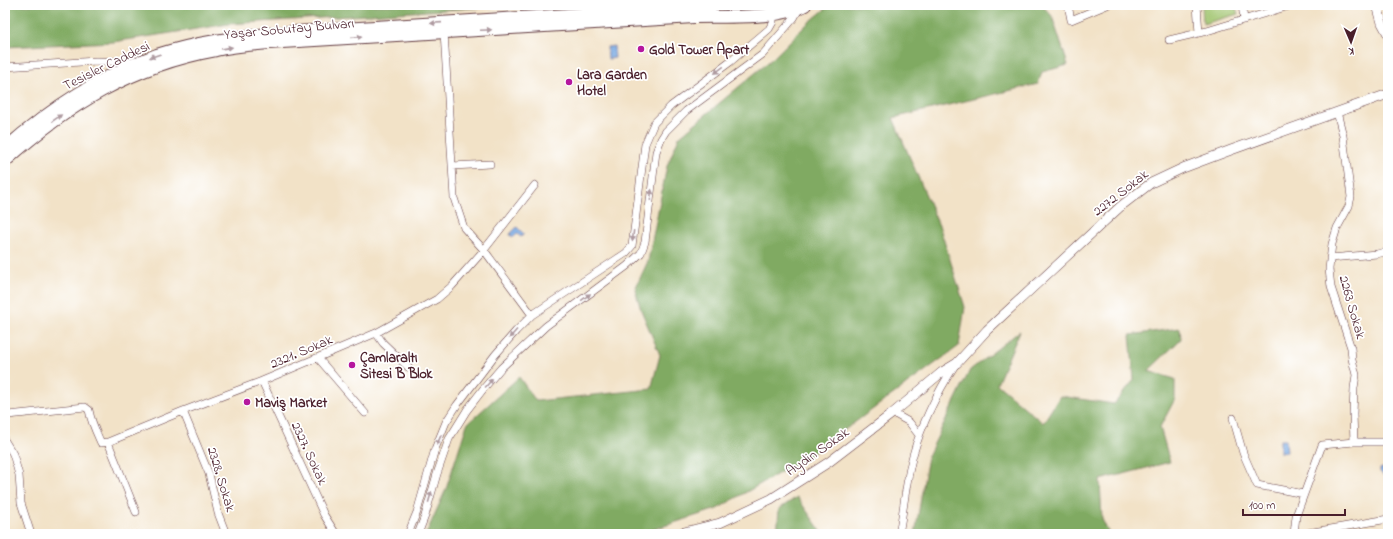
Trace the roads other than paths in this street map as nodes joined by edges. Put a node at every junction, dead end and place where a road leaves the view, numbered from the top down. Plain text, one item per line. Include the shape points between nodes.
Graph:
1 (713, 5) edge
2 (1068, 5) edge
3 (1107, 5) edge
4 (1197, 5) edge
5 (1242, 5) edge
6 (1292, 5) edge
7 (1377, 5) edge
8 (802, 6) edge
9 (772, 9) edge
10 (1244, 20) junction
11 (444, 32) junction
12 (1199, 33) junction
13 (1388, 34) edge
14 (1168, 40) dead end
15 (139, 62) junction
16 (5, 67) edge
17 (1388, 94) edge
18 (1337, 112) junction
19 (5, 148) edge
20 (5, 161) edge
21 (490, 164) dead end
22 (452, 166) junction
23 (535, 185) dead end
24 (484, 250) junction
25 (1388, 251) edge
26 (1330, 258) junction
27 (532, 315) junction
28 (376, 333) junction
29 (318, 358) junction
30 (957, 363) junction
31 (408, 367) dead end
32 (262, 381) junction
33 (183, 411) junction
34 (365, 413) dead end
35 (893, 413) junction
36 (5, 417) edge
37 (1233, 418) dead end
38 (919, 435) junction
39 (5, 441) edge
40 (108, 442) junction
41 (1354, 442) junction
42 (1388, 442) edge
43 (1304, 494) junction
44 (136, 512) dead end
45 (1388, 519) edge
46 (30, 534) edge
47 (226, 534) edge
48 (336, 534) edge
49 (408, 534) edge
50 (418, 534) edge
51 (676, 534) edge
52 (899, 534) edge
53 (1294, 534) edge
54 (1302, 534) edge

1 -> 15 main road, Tesisler Caddesi via 250,36 188,47
2 - 3 street via 1071,20
4 - 12 street
5 - 10 street
6 - 10 street
7 - 13 street
8 - 9 main road, Yaşar Sobutay Bulvarı
50 -> 8 street via 450,439 484,388 501,368 546,326 641,253 645,242 656,152 666,131 686,111 763,54
11 -> 9 main road, Yaşar Sobutay Bulvarı
9 -> 27 street via 773,22 769,29 654,123 645,144 632,246 626,253
10 - 12 street
20 -> 11 main road, Yaşar Sobutay Bulvarı via 43,128 77,105 122,80 169,62 245,45
11 - 22 street
12 - 14 street
15 - 16 street via 96,61
15 - 19 main road, Tesisler Caddesi via 70,98 38,120
17 - 18 street, 2272 Sokak
18 - 26 street, 2263 Sokak via 1351,196 1349,206 1337,228
18 - 30 street, 2272 Sokak via 1183,168 1151,183 1115,211 987,330
21 - 22 street
22 - 24 street via 454,198 464,228
23 - 24 street, 2321. Sokak
24 - 27 street
24 - 28 street, 2321. Sokak via 437,299
25 - 26 street
26 - 41 street, 2263 Sokak via 1332,287 1351,348 1356,375 1352,414
27 -> 49 street via 495,355 446,422
28 - 29 street, 2321. Sokak
28 - 31 street
29 - 32 street, 2321. Sokak
29 - 34 street
30 - 35 street, Aydin Sokak via 942,372
30 - 38 street via 942,384
32 - 33 street, 2321. Sokak
32 - 48 street, 2327. Sokak via 324,515
33 - 40 street, 2321. Sokak
33 - 47 street, 2328. Sokak via 209,474
35 - 38 street via 909,422
35 - 51 street, Aydin Sokak via 828,462 771,499 720,523
36 - 40 street via 85,408 89,410 101,443
37 - 43 street via 1243,453 1257,485
38 - 52 street via 912,456
39 - 46 street via 13,454 19,475 21,503
40 - 44 street
41 - 42 street
41 - 43 street via 1322,446
43 - 53 street via 1296,516
45 - 54 street

